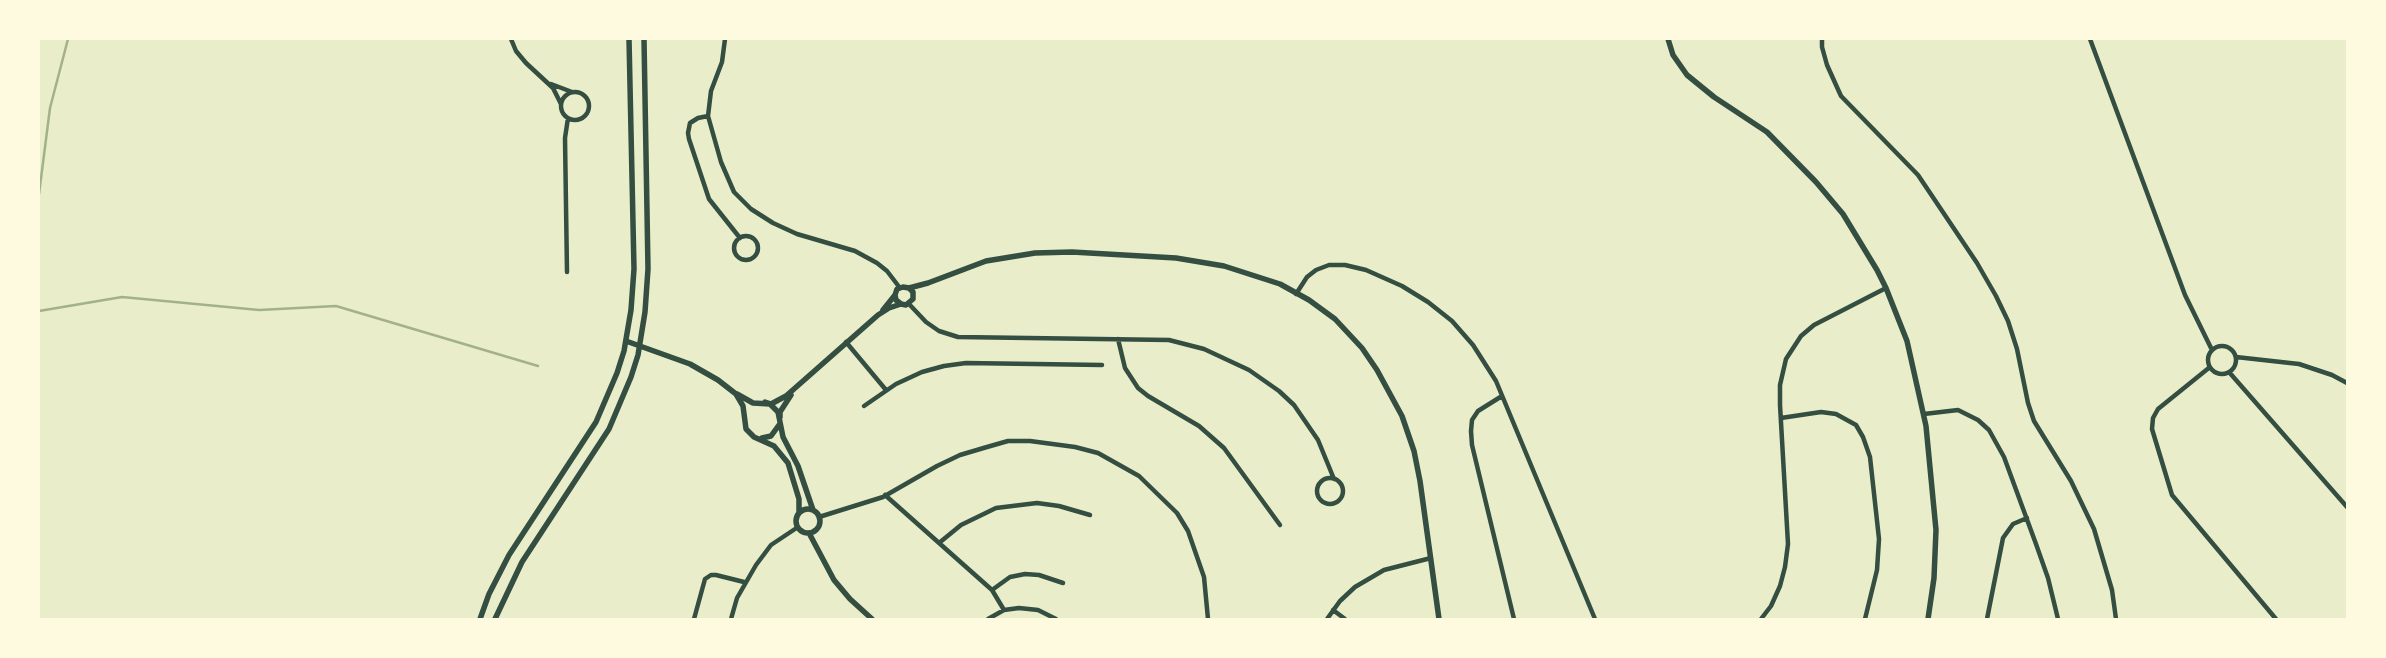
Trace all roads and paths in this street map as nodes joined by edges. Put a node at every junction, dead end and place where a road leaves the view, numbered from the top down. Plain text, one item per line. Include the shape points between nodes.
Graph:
1 (511, 39) edge
2 (629, 39) edge
3 (644, 39) edge
4 (725, 39) edge
5 (1668, 39) edge
6 (1822, 39) edge
7 (2090, 39) edge
8 (548, 82) junction
9 (573, 92) junction
10 (561, 105) junction
11 (708, 116) junction
12 (568, 118) junction
13 (740, 238) junction
14 (567, 272) dead end
15 (928, 283) junction
16 (900, 288) junction
17 (909, 288) junction
18 (1886, 288) junction
19 (1296, 294) junction
20 (895, 295) junction
21 (914, 296) junction
22 (900, 304) junction
23 (909, 304) junction
24 (878, 315) junction
25 (1118, 339) junction
26 (626, 341) junction
27 (846, 342) junction
28 (640, 346) junction
29 (2212, 350) junction
30 (2236, 357) junction
31 (1102, 365) dead end
32 (2210, 368) junction
33 (2229, 372) junction
34 (2347, 383) edge
35 (729, 389) junction
36 (795, 390) junction
37 (886, 390) junction
38 (1502, 396) junction
39 (762, 402) junction
40 (864, 406) dead end
41 (1924, 414) junction
42 (744, 418) junction
43 (1780, 418) junction
44 (780, 419) junction
45 (760, 438) junction
46 (1334, 479) junction
47 (885, 496) junction
48 (2347, 507) edge
49 (813, 510) junction
50 (799, 513) junction
51 (1090, 515) dead end
52 (819, 517) junction
53 (2026, 518) junction
54 (1280, 524) dead end
55 (798, 527) junction
56 (809, 533) junction
57 (938, 543) junction
58 (1431, 558) junction
59 (744, 582) junction
60 (1063, 583) dead end
61 (992, 590) junction
62 (1004, 610) junction
63 (1333, 610) junction
64 (480, 619) edge
65 (496, 619) edge
66 (694, 619) edge
67 (731, 619) edge
68 (872, 619) edge
69 (988, 619) edge
70 (1056, 619) edge
71 (1208, 619) edge
72 (1327, 619) edge
73 (1345, 619) edge
74 (1439, 619) edge
75 (1514, 619) edge
76 (1595, 619) edge
77 (1760, 619) edge
78 (1866, 619) edge
79 (1928, 619) edge
80 (1987, 619) edge
81 (2058, 619) edge
82 (2116, 619) edge
83 (2276, 619) edge

1 - 8 street via 516,51
2 - 26 street via 634,269
3 - 28 street via 648,269
4 - 11 street
5 - 18 street via 1687,75 1767,132 1816,182 1843,214
6 - 82 street via 1827,66 1841,96 1918,176 1996,296 2017,348 2034,421 2071,480 2094,529 2112,590
7 - 29 street via 2185,295
8 - 9 street
8 - 10 street
9 - 10 street via 565,96
9 - 12 street via 586,97 588,110 579,120
10 - 12 street via 563,114
11 - 13 street via 690,124 689,139 709,199
11 - 16 street via 727,178 734,192 751,209 790,231 870,259 887,271
12 - 14 street via 565,138
13 - 13 street via 734,245 735,252 740,258 752,258 757,253 756,242 747,236
15 - 17 street
15 - 19 street via 986,262 1035,253 1072,252 1202,262 1250,273
15 - 21 street
16 - 17 street
16 - 20 street
17 - 21 street
18 - 41 street via 1906,341
18 - 43 street via 1832,315 1801,336 1786,359 1782,372
19 - 38 street via 1307,277 1329,265 1366,270 1402,286 1452,321 1488,367
19 - 58 street via 1309,300 1348,332 1378,370 1392,396 1414,451
20 - 22 street
20 - 24 street
21 - 23 street
22 - 23 street
22 - 24 street
23 - 25 street via 939,331 958,337
24 - 27 street
25 - 46 street via 1186,343 1224,358 1265,380 1294,405 1309,424
25 - 54 street via 1125,368 1138,388 1199,426 1224,448
26 - 28 street
26 - 64 street via 596,422 509,555
27 - 36 street
27 - 37 street
28 - 35 street via 690,364
28 - 65 street via 609,429 522,562
29 - 30 street via 2219,346 2228,347
29 - 32 street via 2208,358
30 - 33 street via 2235,366
30 - 34 street via 2299,364
31 - 37 street via 966,363 922,372
32 - 33 street via 2221,374
32 - 83 street via 2158,409 2152,429 2172,495
33 - 48 street
35 - 39 street via 753,403
35 - 42 street via 740,400
36 - 39 street via 770,404
36 - 44 street via 780,412
37 - 40 street
38 - 75 street via 1478,411 1472,420 1471,431
38 - 76 street
39 - 42 street via 749,407
39 - 44 street via 775,407
41 - 53 street via 1958,410 1989,430 2004,457
41 - 79 street via 1936,530
42 - 45 street via 746,429
43 - 77 street via 1788,544 1786,567 1771,606
43 - 78 street via 1821,412 1836,414 1856,425 1863,437 1870,457 1878,539 1877,570
44 - 45 street via 776,433
44 - 49 street via 783,437 798,466
45 - 50 street via 774,446 788,463 799,499
46 - 46 street via 1321,481 1317,490 1320,501 1329,505 1340,501 1344,493 1342,484
47 - 52 street
47 - 57 street
47 - 71 street via 960,455 1008,442 1054,442 1098,453 1139,476 1177,513 1188,531 1204,577
49 - 50 street
49 - 52 street
50 - 55 street
51 - 57 street via 1037,503 996,508 961,525
52 - 56 street via 819,526
53 - 80 street via 2013,524 2003,538
53 - 81 street via 2048,578
55 - 56 street
55 - 59 street via 771,545
56 - 68 street via 834,580
57 - 61 street
58 - 63 street via 1384,570 1355,587
58 - 74 street
59 - 66 street via 716,575 705,579
59 - 67 street
60 - 61 street via 1025,574 1010,578
61 - 62 street
62 - 69 street
62 - 70 street via 1038,610
63 - 72 street
63 - 73 street

